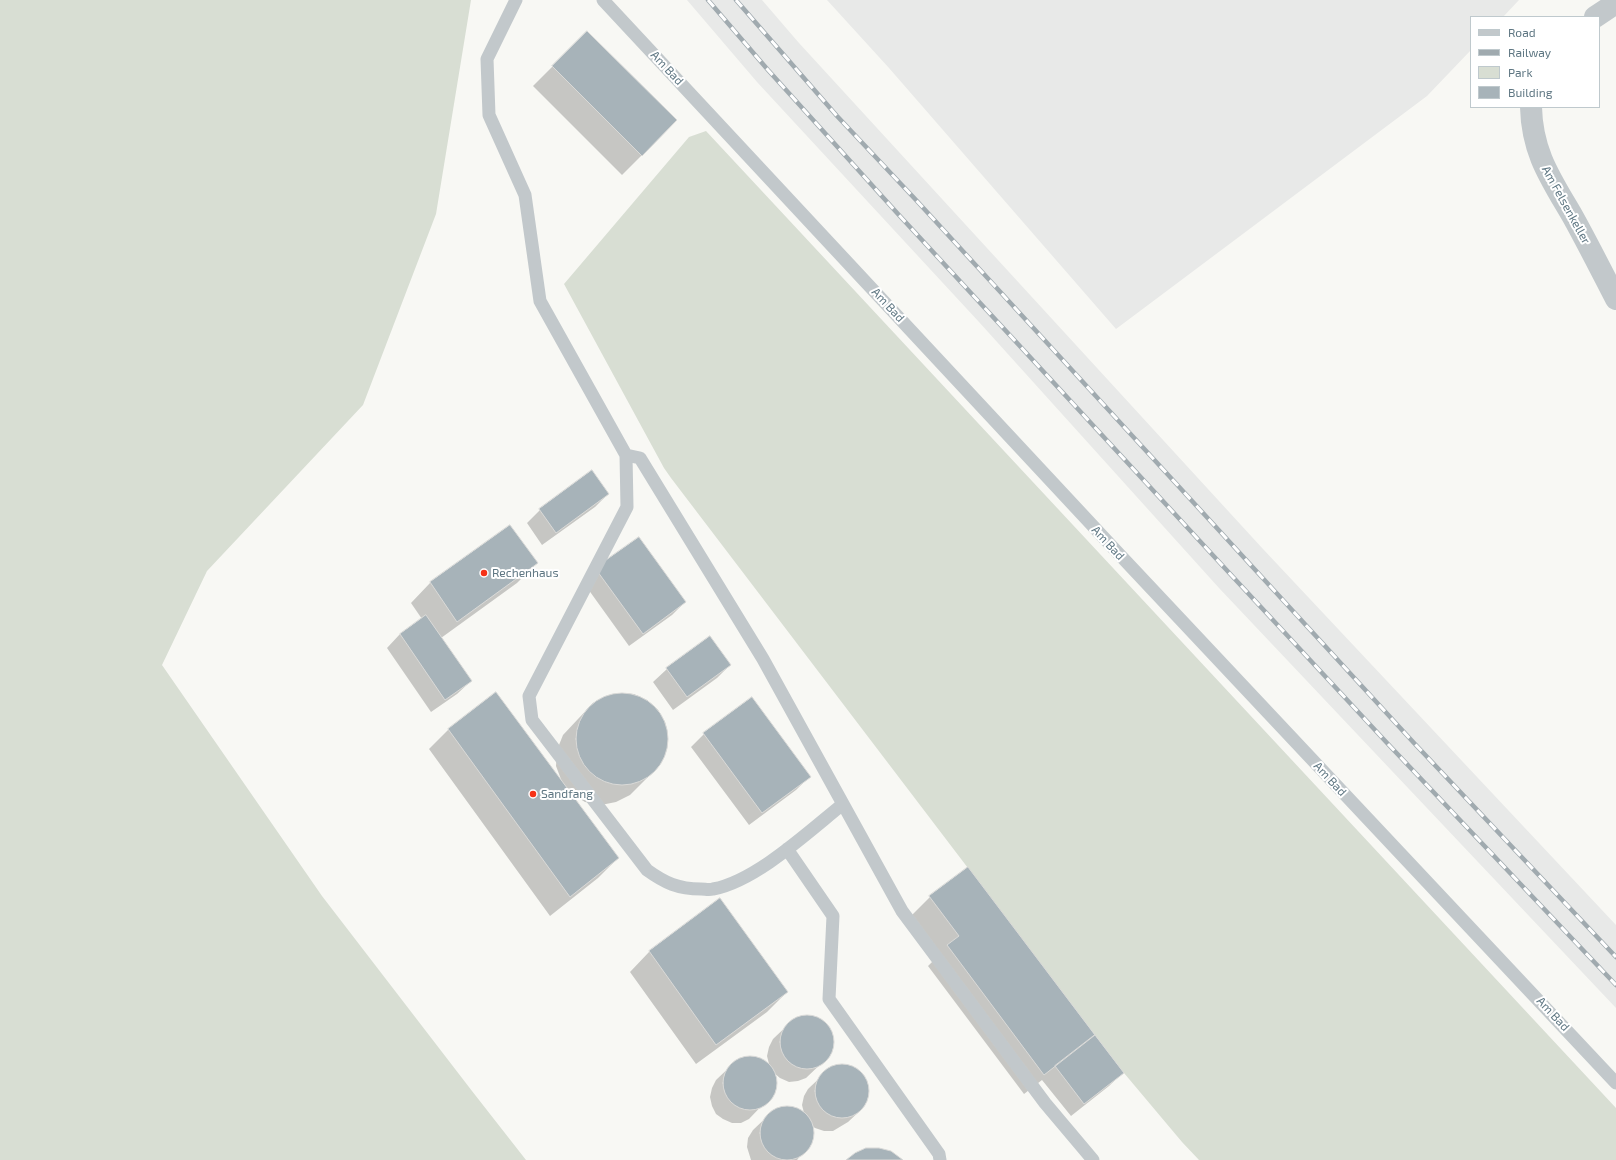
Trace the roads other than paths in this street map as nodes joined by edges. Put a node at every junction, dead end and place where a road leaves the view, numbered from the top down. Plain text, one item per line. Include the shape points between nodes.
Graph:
1 (516, 0) edge
2 (603, 0) edge
3 (1616, 3) edge
4 (1596, 16) edge
5 (1531, 108) edge
6 (1616, 299) edge
7 (626, 454) junction
8 (843, 804) junction
9 (787, 849) junction
10 (1616, 1083) edge
11 (940, 1160) edge
12 (1093, 1160) edge

1 - 7 lane via 487,59 489,115 525,195 540,301
2 - 10 lane, Am Bad
3 - 4 street
5 - 6 street, Am Felsenkeller via 1537,150 1548,176
7 - 8 lane via 640,458 763,659
7 - 9 lane via 627,507 529,696 532,720 632,852 647,870 662,881 684,889 712,890 747,877
8 - 9 lane
8 - 12 lane via 902,911 1045,1103
9 - 11 lane via 833,916 829,999 939,1154

